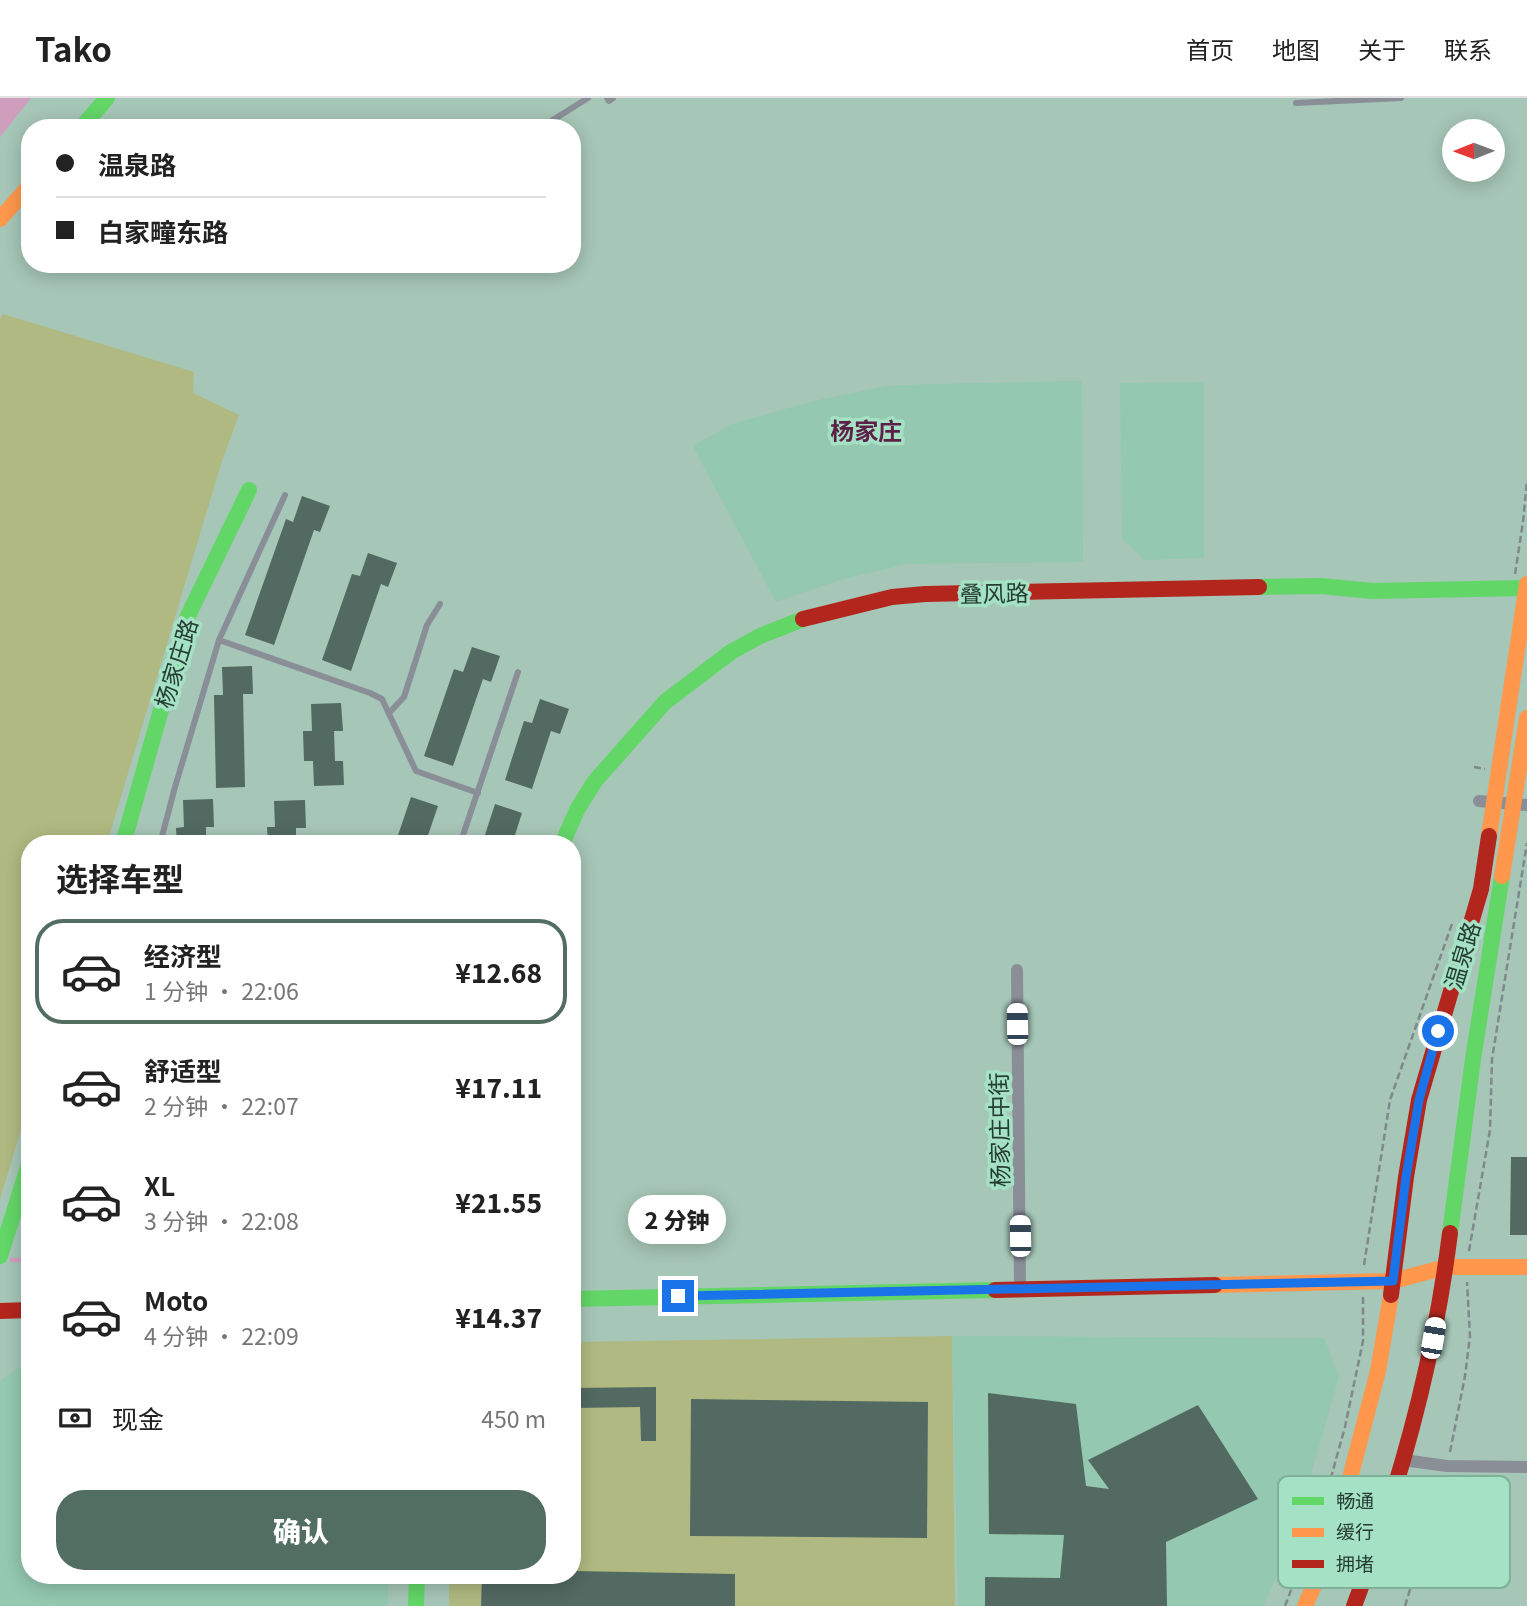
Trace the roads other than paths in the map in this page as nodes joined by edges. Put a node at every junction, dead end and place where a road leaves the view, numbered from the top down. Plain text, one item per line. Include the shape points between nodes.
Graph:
1 (107, 98) edge
2 (588, 98) edge
3 (607, 98) edge
4 (613, 98) edge
5 (1401, 98) edge
6 (1296, 103) dead end
7 (89, 119) edge
8 (554, 119) edge
9 (21, 195) edge
10 (0, 219) edge
11 (249, 490) dead end
12 (285, 495) dead end
13 (1527, 587) edge
14 (440, 604) dead end
15 (219, 640) junction
16 (518, 672) dead end
17 (389, 713) junction
18 (1527, 718) edge
19 (478, 793) junction
20 (1487, 802) junction
21 (1520, 804) edge
22 (126, 835) edge
23 (162, 835) edge
24 (463, 835) edge
25 (566, 835) edge
26 (1017, 970) dead end
27 (21, 1190) edge
28 (0, 1256) edge
29 (1446, 1267) junction
30 (1527, 1268) edge
31 (1393, 1281) junction
32 (1020, 1289) junction
33 (581, 1299) edge
34 (21, 1310) edge
35 (0, 1311) edge
36 (1403, 1460) junction
37 (1527, 1467) edge
38 (1351, 1476) edge
39 (1398, 1476) edge
40 (417, 1584) edge
41 (1312, 1588) edge
42 (1361, 1588) edge
43 (416, 1606) edge
44 (1305, 1606) edge
45 (1354, 1606) edge

1 - 7 street
2 - 8 lane
3 - 4 lane
5 - 6 lane
9 - 10 street
11 - 22 street, 杨家庄路 via 187,618
12 - 15 lane
13 - 20 street, 温泉路
13 - 25 street, 叠风路 via 958,592 892,597 838,608 750,641 666,702 595,781
14 - 17 lane via 426,625 404,697
15 - 17 lane via 370,693 382,699
15 - 23 lane
16 - 19 lane
17 - 19 lane via 416,771
18 - 21 street, 温泉路
19 - 24 lane
20 - 21 street
20 - 31 street, 温泉路 via 1481,889 1419,1100
21 - 29 street, 温泉路 via 1473,1059
26 - 32 street, 杨家庄中街
27 - 28 street
29 - 30 street
29 - 31 street
29 - 36 street, 温泉路 via 1429,1361
31 - 32 street
31 - 38 street, 温泉路 via 1378,1371
32 - 33 street
34 - 35 street
36 - 37 street via 1447,1466
36 - 39 street, 温泉路
40 - 43 street
41 - 44 street, 温泉路
42 - 45 street, 温泉路

